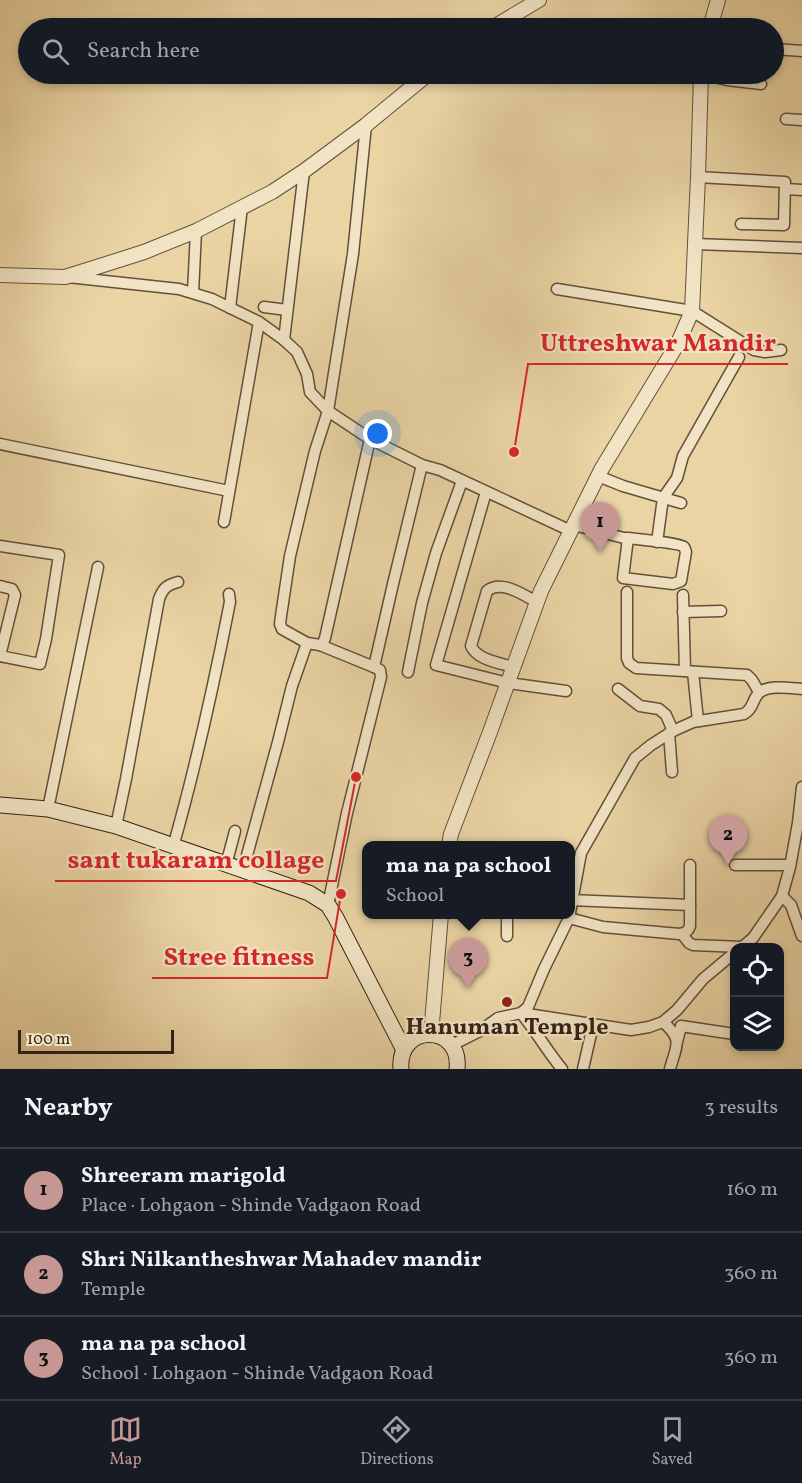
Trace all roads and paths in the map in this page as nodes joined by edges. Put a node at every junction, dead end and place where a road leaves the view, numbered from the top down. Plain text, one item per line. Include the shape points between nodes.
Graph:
1 (539, 0) edge
2 (718, 0) edge
3 (509, 18) edge
4 (713, 18) edge
5 (784, 50) edge
6 (802, 51) edge
7 (416, 84) edge
8 (700, 84) edge
9 (786, 119) dead end
10 (802, 120) edge
11 (366, 125) junction
12 (304, 171) junction
13 (698, 177) junction
14 (785, 189) junction
15 (802, 190) edge
16 (242, 207) junction
17 (741, 224) dead end
18 (196, 231) junction
19 (695, 244) junction
20 (802, 249) edge
21 (0, 275) edge
22 (65, 277) junction
23 (557, 289) dead end
24 (193, 293) junction
25 (264, 307) dead end
26 (230, 308) junction
27 (287, 310) junction
28 (692, 311) junction
29 (259, 322) junction
30 (284, 340) junction
31 (781, 350) dead end
32 (739, 357) dead end
33 (328, 411) junction
34 (370, 439) junction
35 (0, 444) edge
36 (422, 465) junction
37 (598, 476) junction
38 (462, 481) junction
39 (229, 491) junction
40 (486, 492) junction
41 (663, 498) junction
42 (681, 503) dead end
43 (224, 522) dead end
44 (572, 528) junction
45 (628, 538) junction
46 (657, 542) junction
47 (0, 546) edge
48 (98, 567) dead end
49 (178, 582) dead end
50 (0, 586) edge
51 (627, 592) dead end
52 (229, 594) dead end
53 (683, 595) dead end
54 (537, 602) junction
55 (721, 611) dead end
56 (683, 612) junction
57 (307, 643) junction
58 (320, 645) junction
59 (0, 656) edge
60 (374, 667) junction
61 (513, 667) junction
62 (689, 671) junction
63 (408, 672) dead end
64 (508, 683) junction
65 (618, 689) dead end
66 (802, 689) edge
67 (566, 692) dead end
68 (759, 692) junction
69 (698, 721) junction
70 (671, 732) junction
71 (672, 772) dead end
72 (802, 787) edge
73 (0, 805) edge
74 (48, 809) junction
75 (116, 826) junction
76 (235, 831) dead end
77 (450, 841) edge
78 (173, 847) junction
79 (226, 865) junction
80 (690, 865) dead end
81 (735, 865) dead end
82 (790, 865) junction
83 (243, 870) junction
84 (575, 884) edge
85 (782, 896) junction
86 (575, 900) edge
87 (328, 905) junction
88 (690, 905) junction
89 (441, 919) edge
90 (507, 919) edge
91 (569, 919) edge
92 (573, 919) edge
93 (682, 934) junction
94 (507, 936) dead end
95 (802, 936) edge
96 (746, 943) edge
97 (730, 947) edge
98 (730, 957) edge
99 (521, 1013) junction
100 (663, 1023) junction
101 (593, 1025) junction
102 (730, 1033) edge
103 (431, 1035) junction
104 (677, 1042) junction
105 (452, 1045) junction
106 (404, 1050) junction
107 (401, 1069) edge
108 (457, 1069) edge
109 (562, 1069) edge
110 (584, 1069) edge
111 (670, 1069) edge

1 - 3 street
2 - 4 street
5 - 6 street
7 - 11 street
8 - 13 street
9 - 10 street
11 - 12 street
11 - 33 street via 353,254
12 - 16 street
12 - 27 street
13 - 14 street via 785,182
13 - 19 street
14 - 15 street
14 - 17 street via 784,225
16 - 18 street
16 - 26 street
18 - 22 street
18 - 24 street
19 - 20 street
19 - 28 street
21 - 22 street
22 - 24 street
23 - 28 street
24 - 26 street
25 - 27 street
26 - 29 street
27 - 30 street
28 - 31 street via 754,350
28 - 37 street via 678,343
29 - 30 street
29 - 39 street
30 - 33 street via 297,352 310,392
32 - 41 street
33 - 34 street
33 - 57 street via 292,546 280,624
34 - 36 street
34 - 58 street via 326,638
35 - 39 street
36 - 38 street
36 - 60 street
37 - 41 street
37 - 44 street
38 - 40 street
38 - 63 street via 436,553
39 - 43 street
40 - 44 street
40 - 64 street via 436,665
41 - 42 street
41 - 46 street
44 - 45 street
44 - 54 street
45 - 46 street
45 - 46 street via 623,578 677,584 683,576 685,549
47 - 59 street via 59,555 40,664
48 - 74 street
49 - 75 street via 163,589 159,599
50 - 59 street via 12,589 15,595
51 - 62 street via 629,663 636,668
52 - 78 street via 213,685
53 - 56 street
54 - 61 street
54 - 61 street via 503,586 487,591 471,646 473,652
55 - 56 street
56 - 62 street
57 - 58 street
57 - 83 street
58 - 60 street
60 - 87 street via 380,670 381,677
61 - 64 street
62 - 68 street via 747,675
62 - 69 street
64 - 67 street
64 - 77 street
65 - 70 street via 640,706 659,709 666,715
66 - 68 street
68 - 69 street via 750,711 744,714
69 - 70 street
70 - 71 street
70 - 84 street via 635,758 581,853
72 - 82 street
73 - 74 main road
74 - 75 main road
75 - 78 main road
76 - 79 street
78 - 79 main road
79 - 83 main road
80 - 88 street
81 - 82 street
82 - 85 street
83 - 87 main road via 309,893
85 - 95 street via 791,905
85 - 96 street
86 - 88 street
87 - 106 main road
88 - 93 street via 690,926
89 - 103 street
90 - 94 street
91 - 99 street via 528,1007
92 - 93 street via 603,927
93 - 97 street via 693,945
98 - 100 street via 703,979
99 - 101 street
99 - 105 street via 498,1018
99 - 109 street
100 - 101 street via 631,1030
100 - 104 street
101 - 110 street
102 - 104 street via 681,1026
103 - 105 main road
103 - 106 main road via 416,1037
104 - 111 street
105 - 108 main road
106 - 107 main road

